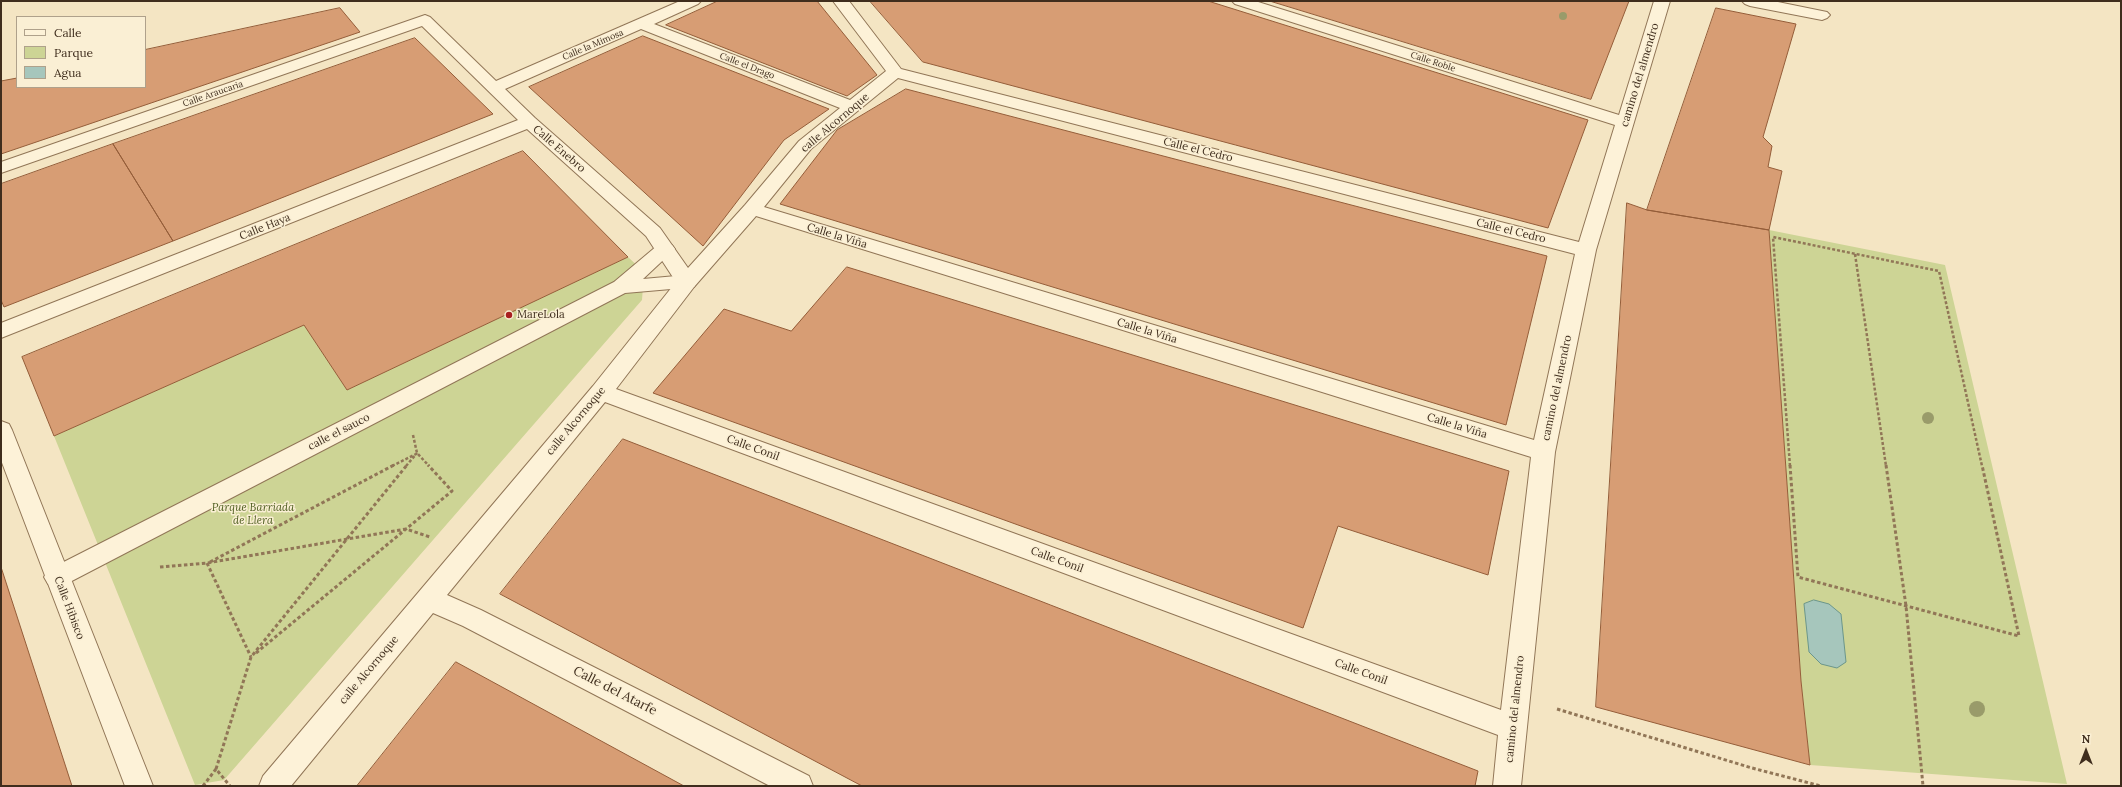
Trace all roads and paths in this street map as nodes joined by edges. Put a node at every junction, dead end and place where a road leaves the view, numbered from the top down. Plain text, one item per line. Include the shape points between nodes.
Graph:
1 (693, 1) edge
2 (841, 1) edge
3 (1240, 1) edge
4 (1662, 1) edge
5 (1750, 1) edge
6 (1822, 15) dead end
7 (425, 20) joint
8 (641, 24) junction
9 (895, 72) junction
10 (494, 88) junction
11 (853, 107) junction
12 (529, 122) junction
13 (1626, 123) junction
14 (1, 168) edge
15 (752, 209) junction
16 (665, 249) junction
17 (1586, 250) junction
18 (1855, 254) junction
19 (687, 282) junction
20 (621, 287) junction
21 (1, 331) edge
22 (601, 392) junction
23 (1, 430) edge
24 (1543, 452) junction
25 (417, 453) junction
26 (406, 529) junction
27 (347, 539) junction
28 (207, 563) junction
29 (57, 577) junction
30 (429, 599) junction
31 (1906, 606) junction
32 (251, 657) junction
33 (1516, 697) junction
34 (1514, 728) junction
35 (216, 768) junction
36 (139, 786) edge
37 (203, 786) edge
38 (230, 786) edge
39 (272, 786) edge
40 (799, 786) edge
41 (1507, 786) edge
42 (1821, 786) edge
43 (1923, 786) edge

1 - 8 street, Calle la Mimosa
2 - 9 street
3 - 13 street, Calle Roble
4 - 13 street, camino del almendro
5 - 6 street
7 - 10 street, Calle Enebro
7 - 14 street, Calle Araucaria
8 - 10 street, Calle la Mimosa
8 - 11 street, Calle el Drago
9 - 11 street, calle Alcornoque
9 - 17 street, Calle el Cedro
10 - 12 street, Calle Enebro
11 - 15 street, calle Alcornoque via 805,145
12 - 16 street, Calle Enebro via 653,232
12 - 21 street, Calle Haya
13 - 17 street, camino del almendro
15 - 19 street, calle Alcornoque
15 - 24 street, Calle la Viña
16 - 19 street, Calle Enebro
16 - 20 street, calle el sauco
17 - 24 street, camino del almendro
18 - 31 path
18 - 31 path via 1773,237 1798,577
18 - 31 path via 1939,270 2019,636
19 - 20 street, calle el sauco
19 - 22 street, calle Alcornoque
20 - 29 street, calle el sauco
22 - 30 street, calle Alcornoque
22 - 34 street, Calle Conil
23 - 29 street, Calle Hibisco
24 - 33 street, camino del almendro
25 - 26 path via 452,491
25 - 27 path
25 - 28 path
26 - 27 path
26 - 32 path
27 - 28 path
27 - 32 path
28 - 32 path
29 - 36 street, Calle Hibisco
30 - 39 street, calle Alcornoque
30 - 40 street, Calle del Atarfe via 472,618
31 - 43 path
32 - 35 path
33 - 34 street, camino del almendro
33 - 42 path
34 - 41 street, camino del almendro
35 - 37 path
35 - 38 path

